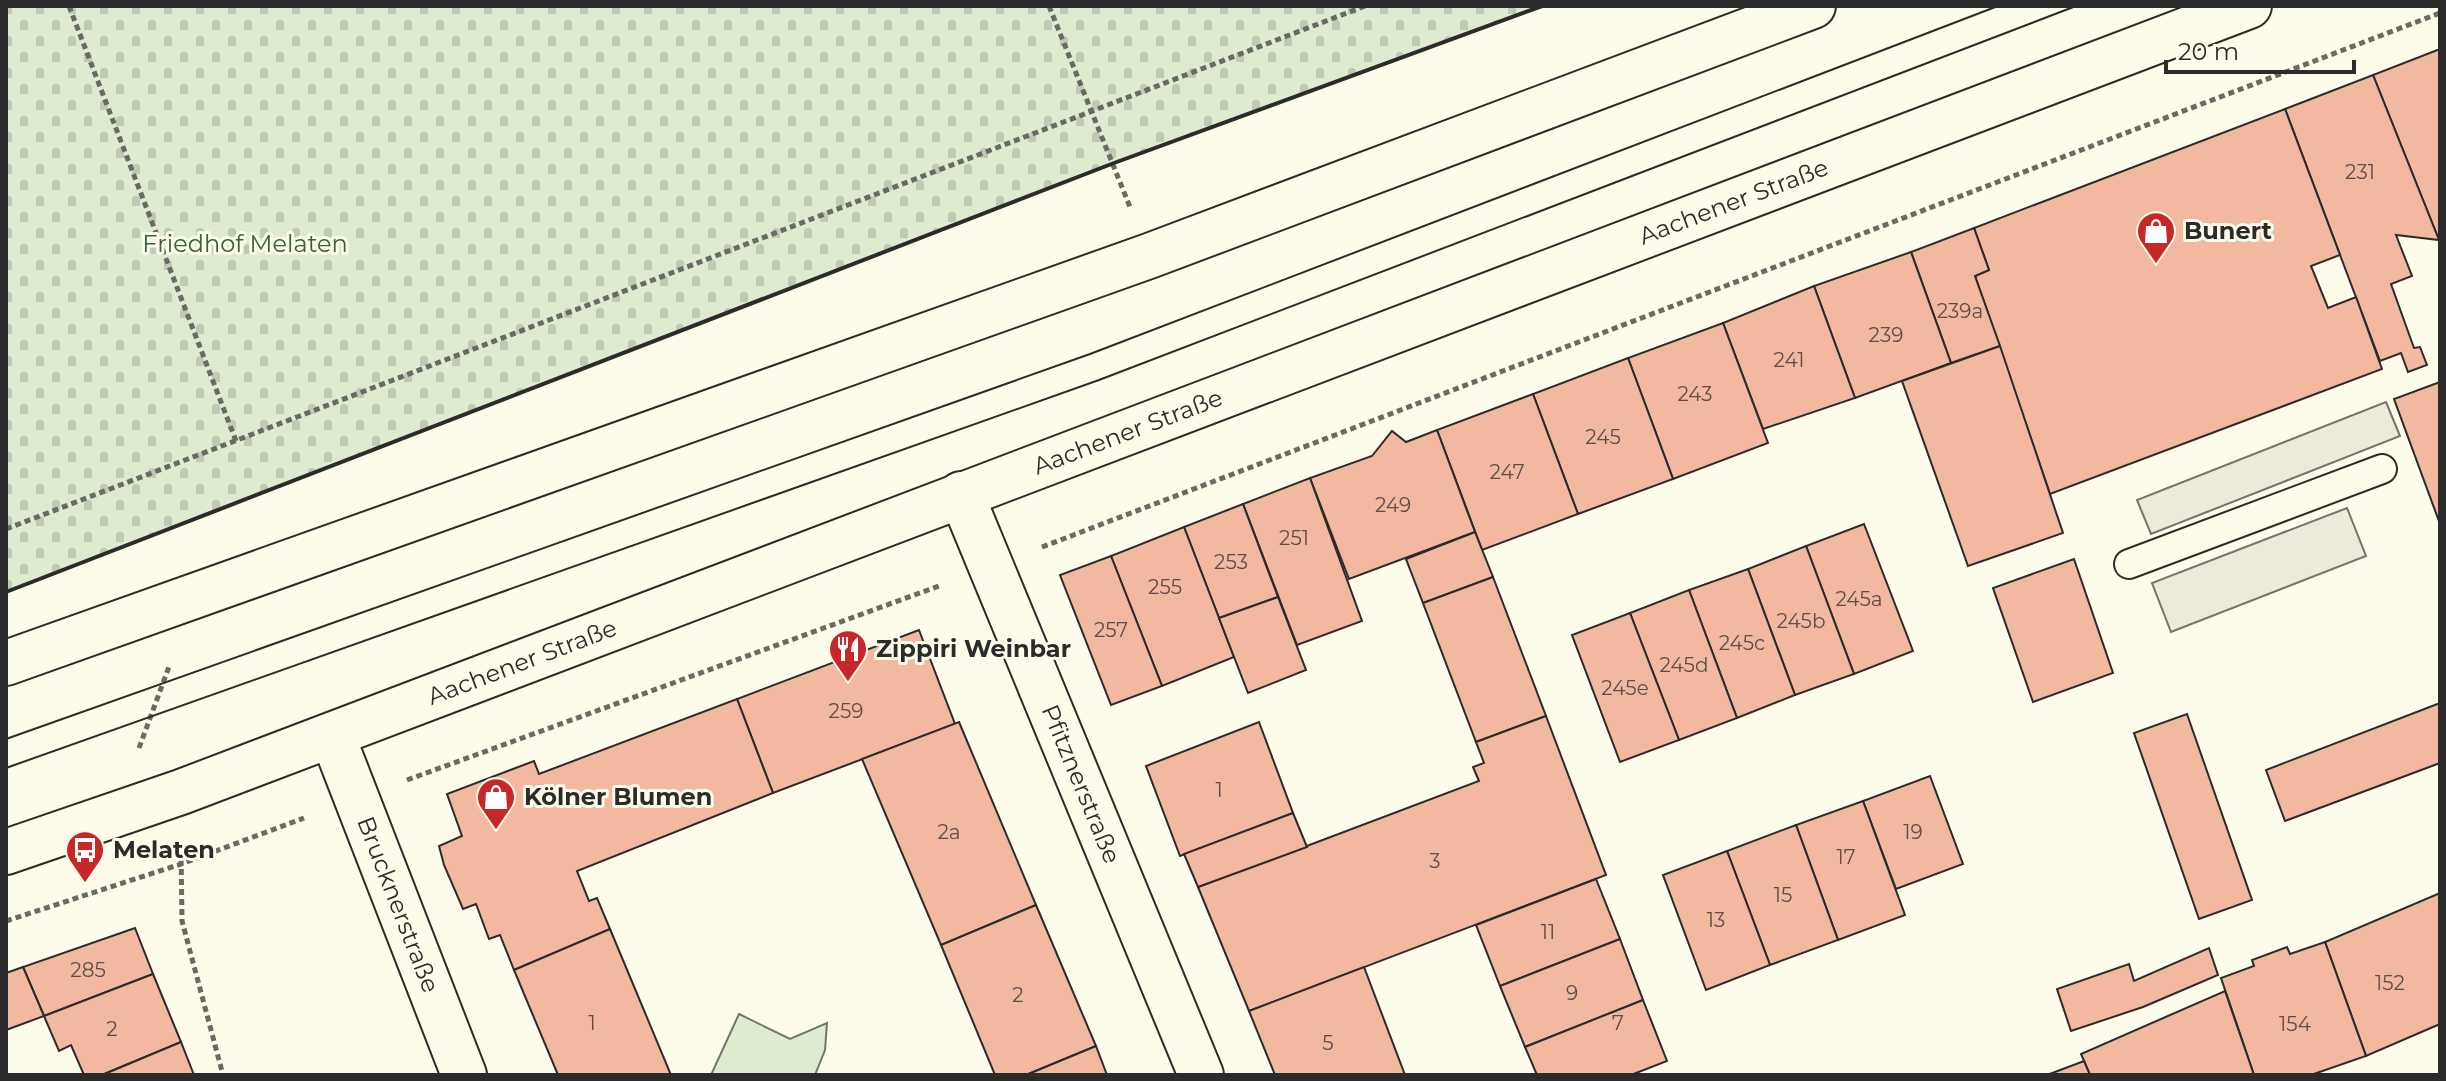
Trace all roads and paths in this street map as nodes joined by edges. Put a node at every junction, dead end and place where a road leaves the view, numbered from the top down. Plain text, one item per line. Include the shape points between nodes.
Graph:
1 (69, 6) edge
2 (1049, 6) edge
3 (1365, 6) edge
4 (1813, 6) edge
5 (2249, 6) edge
6 (2440, 13) edge
7 (1093, 110) junction
8 (1149, 256) junction
9 (236, 441) junction
10 (2382, 469) dead end
11 (961, 494) junction
12 (6, 529) edge
13 (2129, 564) dead end
14 (990, 567) junction
15 (166, 652) dead end
16 (6, 663) edge
17 (332, 735) junction
18 (152, 745) dead end
19 (181, 792) junction
20 (356, 798) junction
21 (6, 852) edge
22 (181, 864) junction
23 (6, 921) edge
24 (223, 1075) edge
25 (464, 1075) edge
26 (1201, 1075) edge

1 - 9 path
2 - 7 path
3 - 7 path
4 - 8 main road
5 - 11 main road, Aachener Straße
6 - 14 path
7 - 8 path
7 - 9 path
8 - 16 main road
9 - 12 path
10 - 13 lane
11 - 14 main road, Pfitznerstraße
11 - 17 main road, Aachener Straße
14 - 20 path
14 - 26 main road, Pfitznerstraße
15 - 18 path via 171,663 139,750
17 - 19 main road, Aachener Straße
17 - 20 main road, Brucknerstraße
19 - 21 main road, Aachener Straße
19 - 22 path
20 - 22 path
20 - 25 main road, Brucknerstraße
22 - 23 path
22 - 24 path via 182,921

